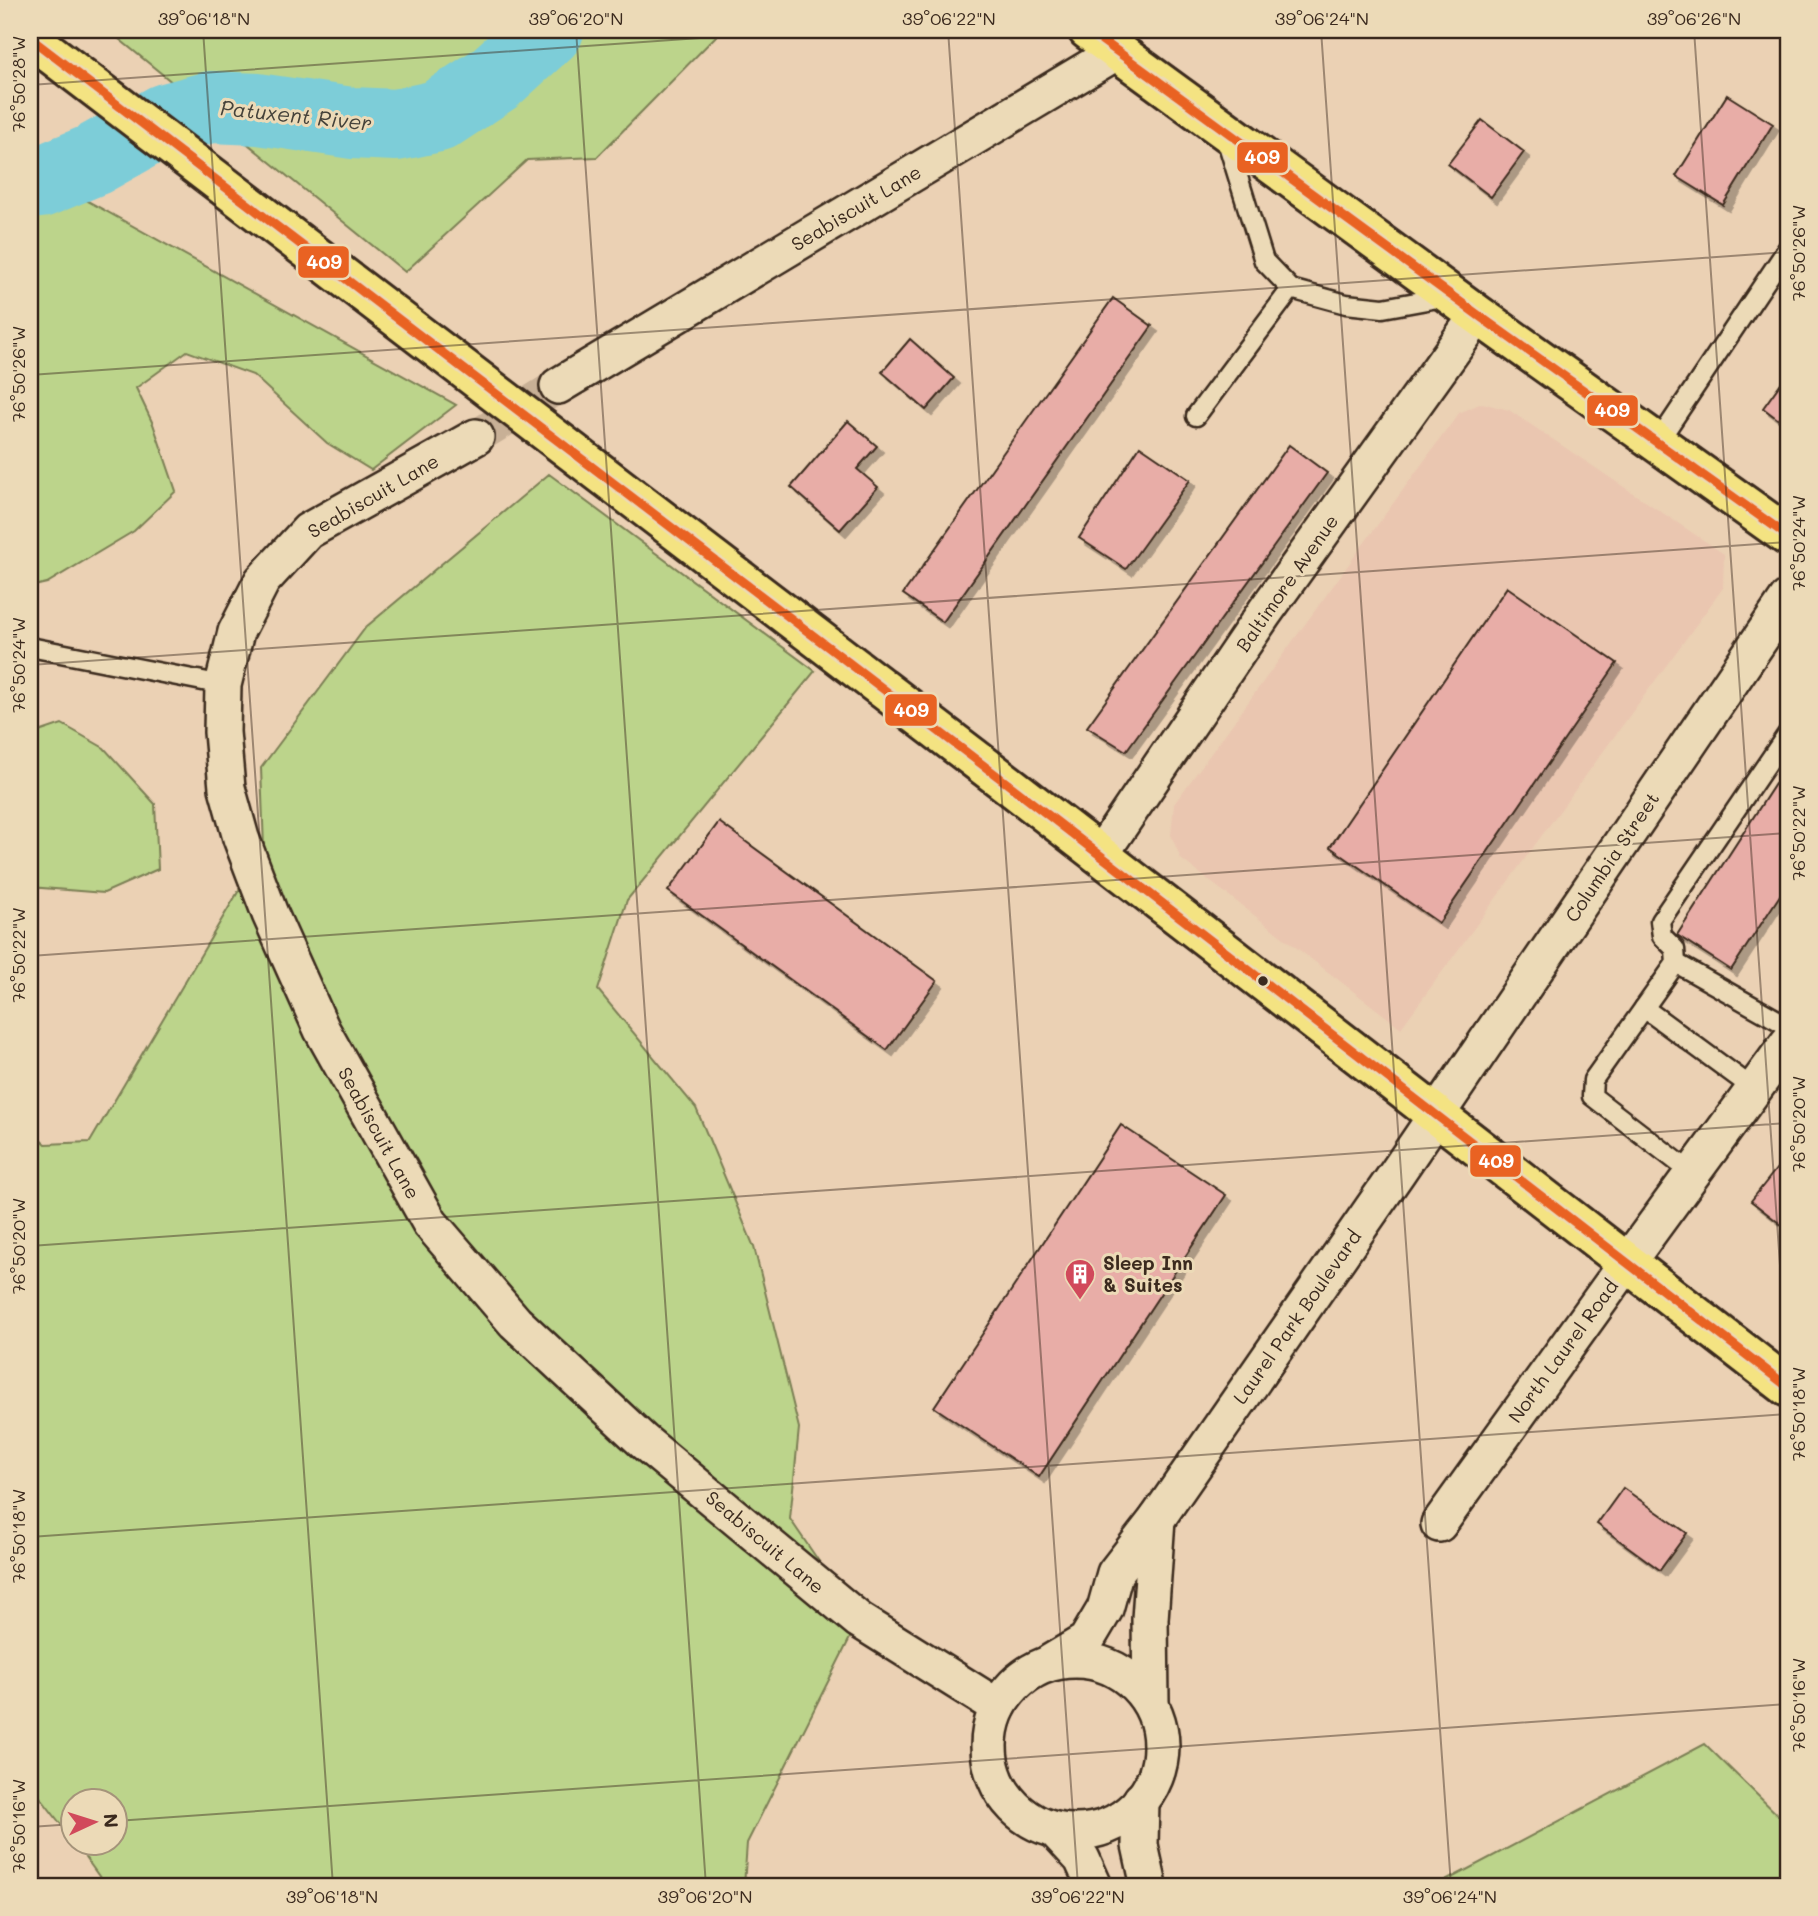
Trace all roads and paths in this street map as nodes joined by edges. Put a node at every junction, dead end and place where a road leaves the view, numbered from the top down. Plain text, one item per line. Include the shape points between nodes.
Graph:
1 (30, 38) edge
2 (1102, 40) edge
3 (1223, 127) junction
4 (1788, 248) edge
5 (1290, 289) junction
6 (1465, 305) junction
7 (558, 386) tunnel mouth
8 (1196, 416) dead end
9 (476, 437) tunnel mouth
10 (1658, 442) junction
11 (1788, 536) edge
12 (1788, 598) edge
13 (30, 647) edge
14 (223, 685) junction
15 (1788, 733) edge
16 (1100, 855) junction
17 (1676, 963) junction
18 (1644, 1008) junction
19 (1788, 1026) edge
20 (1788, 1043) edge
21 (1754, 1089) junction
22 (1436, 1116) junction
23 (1692, 1173) junction
24 (1626, 1264) junction
25 (1788, 1387) edge
26 (1157, 1518) junction
27 (1438, 1524) dead end
28 (1051, 1662) junction
29 (1151, 1703) junction
30 (998, 1707) junction
31 (1141, 1800) junction
32 (1057, 1832) junction
33 (1094, 1886) edge
34 (1149, 1886) edge

1 - 16 main road
2 - 3 main road
2 - 7 street, Seabiscuit Lane
3 - 5 lane via 1264,261
3 - 6 main road
4 - 10 lane
5 - 6 lane via 1383,308
5 - 8 lane
6 - 10 main road
6 - 16 street, Baltimore Avenue
9 - 14 street, Seabiscuit Lane via 308,531 262,581 236,632
10 - 11 main road
12 - 22 street, Columbia Street
13 - 14 lane
14 - 30 street, Seabiscuit Lane via 226,788 270,914 322,1030 430,1223 515,1322 643,1441 859,1620
15 - 17 lane via 1660,921 1662,936 1675,949
16 - 22 main road
17 - 18 lane
17 - 19 lane
18 - 21 lane
18 - 23 lane via 1593,1080 1592,1096
20 - 21 street, North Laurel Road
21 - 23 street, North Laurel Road
22 - 24 main road
22 - 26 street, Laurel Park Boulevard
23 - 24 street, North Laurel Road
24 - 25 main road
24 - 27 street, North Laurel Road
26 - 28 street, Laurel Park Boulevard via 1115,1573 1105,1609 1086,1641
26 - 29 street, Laurel Park Boulevard via 1150,1619
28 - 29 street, Laurel Park Boulevard via 1080,1659 1108,1666 1133,1681
28 - 30 street, Laurel Park Boulevard via 1025,1675
29 - 31 street, Laurel Park Boulevard via 1160,1730 1160,1759 1152,1786
30 - 32 street, Laurel Park Boulevard via 987,1749 993,1778 1009,1803 1030,1822
31 - 32 street, Laurel Park Boulevard via 1112,1825 1085,1833
31 - 34 street, Laurel Park Boulevard via 1140,1845
32 - 33 street, Laurel Park Boulevard via 1082,1859

